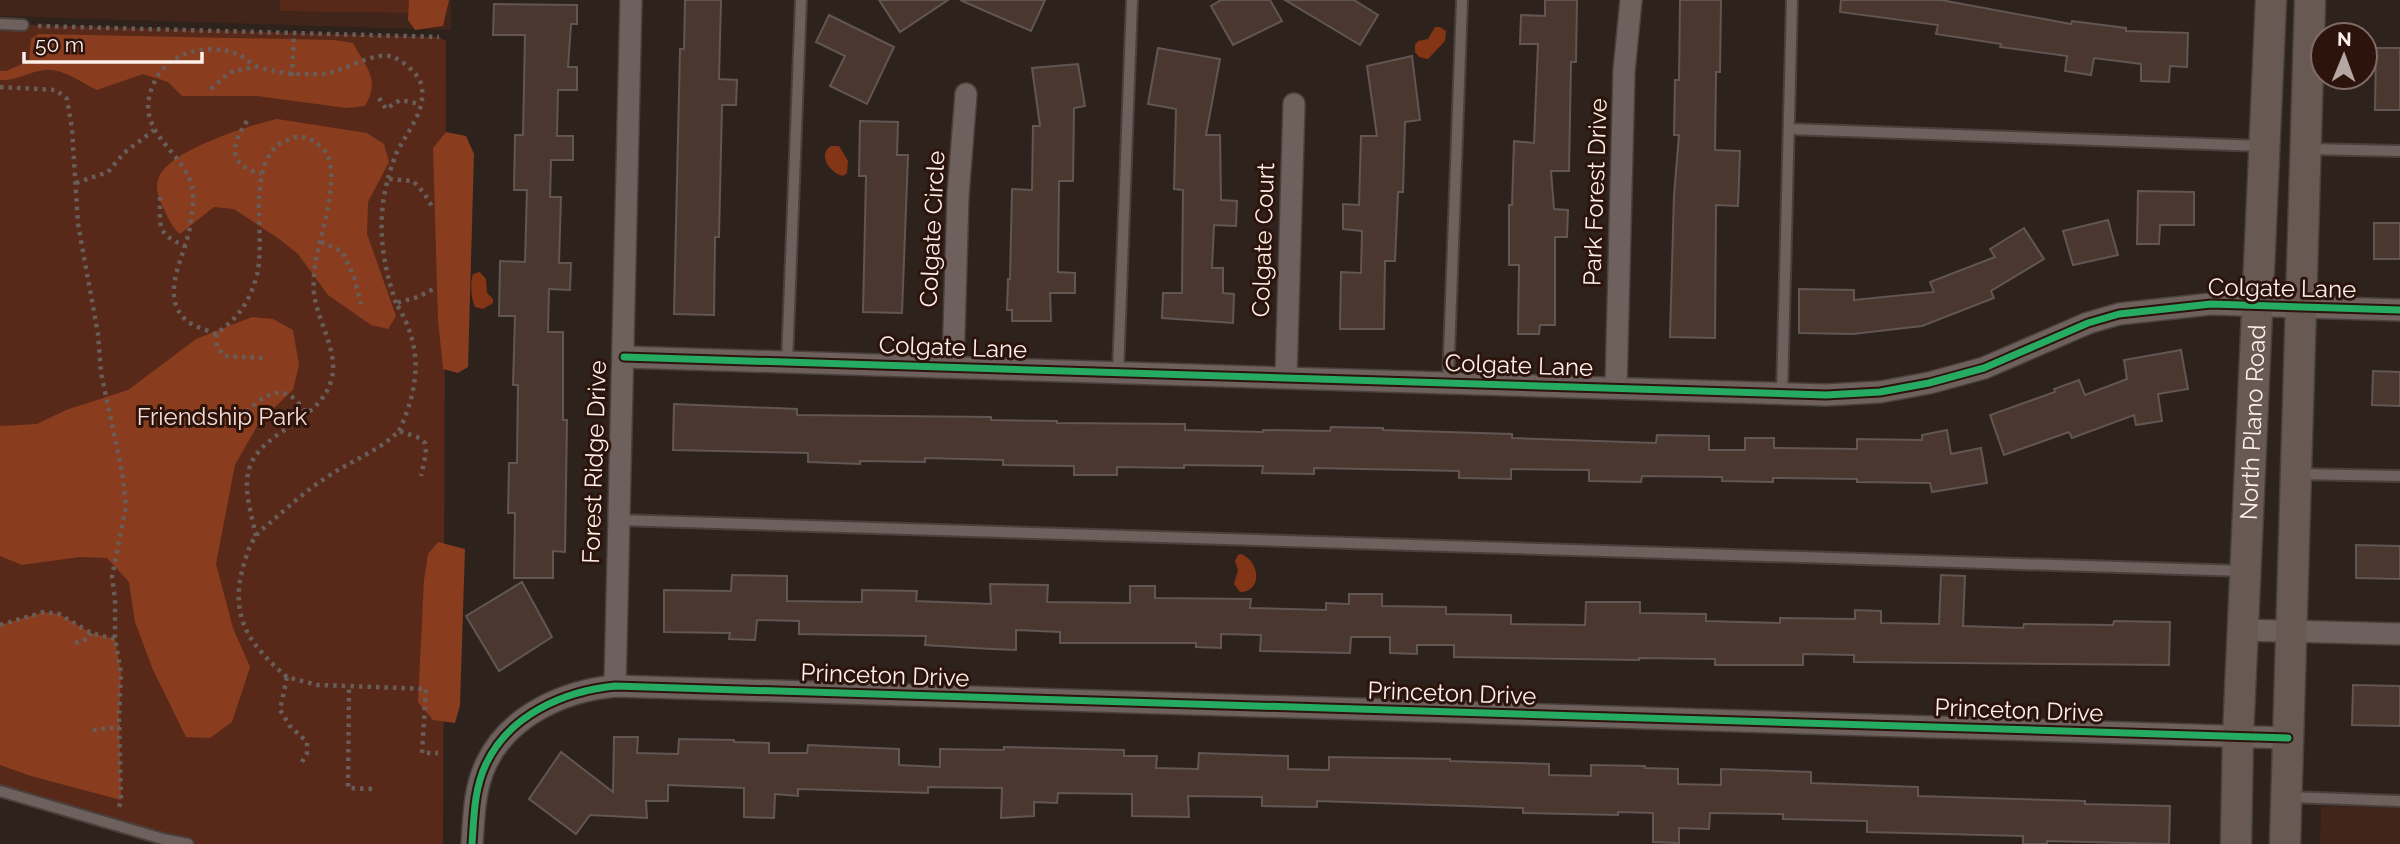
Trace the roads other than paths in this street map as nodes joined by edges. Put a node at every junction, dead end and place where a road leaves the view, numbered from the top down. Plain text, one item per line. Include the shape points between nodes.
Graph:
1 (631, 0) edge
2 (801, 0) edge
3 (1132, 0) edge
4 (1462, 0) edge
5 (1631, 0) edge
6 (1792, 0) edge
7 (2271, 0) edge
8 (2310, 0) edge
9 (0, 24) edge
10 (23, 25) road end
11 (966, 94) dead end
12 (1294, 104) dead end
13 (1789, 129) junction
14 (2264, 146) junction
15 (2306, 149) junction
16 (2400, 151) edge
17 (2257, 305) junction
18 (2301, 307) junction
19 (2400, 310) edge
20 (624, 357) junction
21 (787, 362) junction
22 (953, 366) junction
23 (1118, 372) junction
24 (1286, 377) junction
25 (1448, 382) junction
26 (1616, 387) junction
27 (1782, 393) junction
28 (2296, 474) junction
29 (2400, 476) edge
30 (618, 520) junction
31 (2246, 571) junction
32 (2243, 630) junction
33 (2291, 631) junction
34 (2400, 634) edge
35 (615, 687) junction
36 (2238, 736) junction
37 (2288, 738) junction
38 (0, 791) edge
39 (2286, 797) junction
40 (2400, 801) edge
41 (188, 844) edge
42 (472, 844) edge
43 (2236, 844) edge
44 (2285, 844) edge

1 - 20 street, Forest Ridge Drive
2 - 21 lane
3 - 23 lane
4 - 25 lane
5 - 26 street, Park Forest Drive via 1624,71
6 - 13 lane
7 - 14 main road, North Plano Road
8 - 15 main road, North Plano Road
9 - 10 lane
11 - 22 street, Colgate Circle
12 - 24 street, Colgate Court
13 - 14 lane
13 - 27 lane
14 - 17 main road, North Plano Road
15 - 16 lane
15 - 18 main road, North Plano Road
17 - 18 street, Colgate Lane
17 - 27 street, Colgate Lane via 2211,304 2119,314 1984,368 1929,383 1866,393
17 - 31 main road, North Plano Road
18 - 19 street, Colgate Lane
18 - 28 main road, North Plano Road
20 - 21 street, Colgate Lane
20 - 30 street, Forest Ridge Drive
21 - 22 street, Colgate Lane
22 - 23 street, Colgate Lane
23 - 24 street, Colgate Lane
24 - 25 street, Colgate Lane
25 - 26 street, Colgate Lane
26 - 27 street, Colgate Lane
28 - 29 lane
28 - 33 main road, North Plano Road
30 - 31 lane
30 - 35 street, Forest Ridge Drive
31 - 32 main road, North Plano Road
32 - 33 street
32 - 36 main road, North Plano Road
33 - 34 street
33 - 37 main road, North Plano Road
35 - 36 street, Princeton Drive
35 - 42 street via 566,695 532,712 506,734 486,764 475,799
36 - 37 street, Princeton Drive
36 - 43 main road, North Plano Road
37 - 39 main road, North Plano Road
38 - 41 lane
39 - 40 lane
39 - 44 main road, North Plano Road

